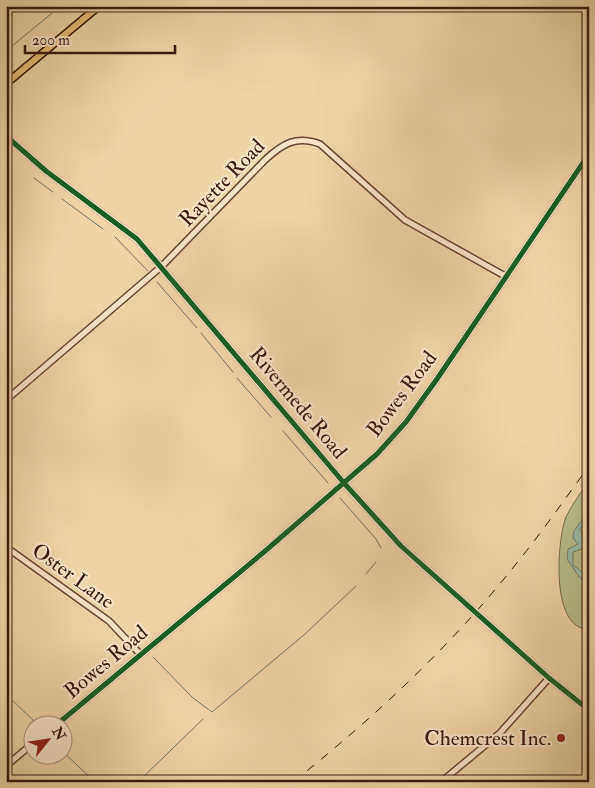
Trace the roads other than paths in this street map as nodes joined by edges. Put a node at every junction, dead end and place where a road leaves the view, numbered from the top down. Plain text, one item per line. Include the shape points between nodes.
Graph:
1 (99, 6) edge
2 (7, 84) edge
3 (6, 136) edge
4 (589, 154) edge
5 (162, 266) junction
6 (505, 276) junction
7 (6, 400) edge
8 (344, 483) junction
9 (6, 548) edge
10 (140, 654) junction
11 (549, 678) junction
12 (589, 710) edge
13 (67, 716) edge
14 (22, 752) edge
15 (6, 766) edge
16 (441, 782) edge

1 - 2 main road
3 - 5 street, Rivermede Road via 46,171 126,229
4 - 6 street, Bowes Road
5 - 6 street, Rayette Road via 280,146 303,140 320,144 328,150 405,220
5 - 7 street, Rayette Road
5 - 8 street, Rivermede Road
6 - 8 street, Bowes Road via 406,422
8 - 10 street, Bowes Road
8 - 11 street, Rivermede Road via 401,546
9 - 10 street, Oster Lane via 109,621
10 - 13 street, Bowes Road
11 - 12 street, Rivermede Road
11 - 16 street via 500,733
14 - 15 street

